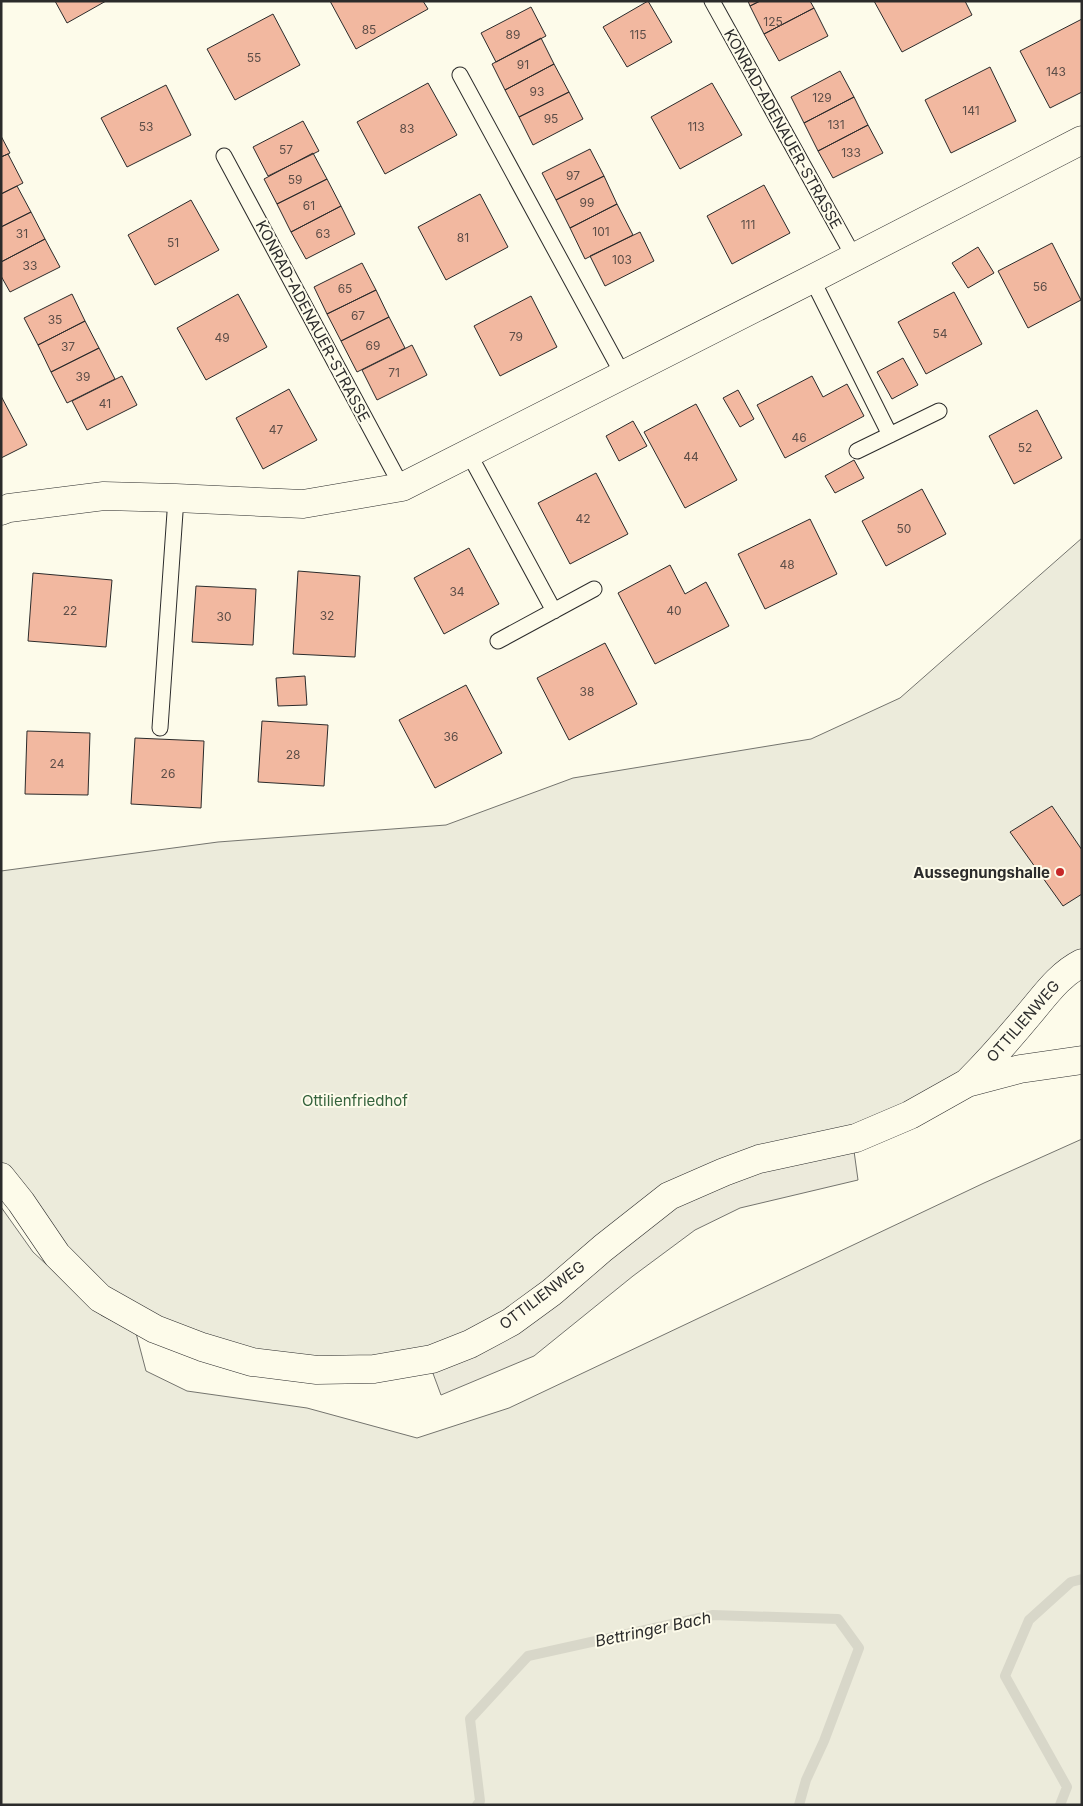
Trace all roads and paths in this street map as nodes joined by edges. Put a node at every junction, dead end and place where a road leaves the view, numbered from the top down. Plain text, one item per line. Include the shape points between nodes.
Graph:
1 (712, 1) edge
2 (460, 75) dead end
3 (1082, 140) edge
4 (224, 156) dead end
5 (854, 257) junction
6 (812, 279) junction
7 (622, 375) junction
8 (939, 411) dead end
9 (890, 435) junction
10 (857, 451) dead end
11 (469, 454) junction
12 (402, 487) junction
13 (176, 498) junction
14 (1, 511) edge
15 (594, 590) dead end
16 (554, 611) junction
17 (498, 641) dead end
18 (160, 728) dead end
19 (1082, 962) edge
20 (1082, 1060) edge
21 (967, 1083) junction
22 (1, 1177) edge

1 - 5 lane, KONRAD-ADENAUER-STRASSE
2 - 7 lane
3 - 5 street
4 - 12 lane, KONRAD-ADENAUER-STRASSE
5 - 6 street
6 - 7 street
6 - 9 lane
7 - 11 street
8 - 9 lane
9 - 10 lane
11 - 12 street
11 - 16 lane
12 - 13 street via 303,504
13 - 14 street via 104,496
13 - 18 lane
15 - 16 lane
16 - 17 lane
19 - 21 street, OTTILIENWEG via 1051,988 989,1062
20 - 21 street, OTTILIENWEG via 1020,1069
21 - 22 street, OTTILIENWEG via 910,1115 856,1138 759,1159 669,1196 511,1322 432,1360 374,1369 317,1370 252,1362 155,1329 100,1298 57,1255

